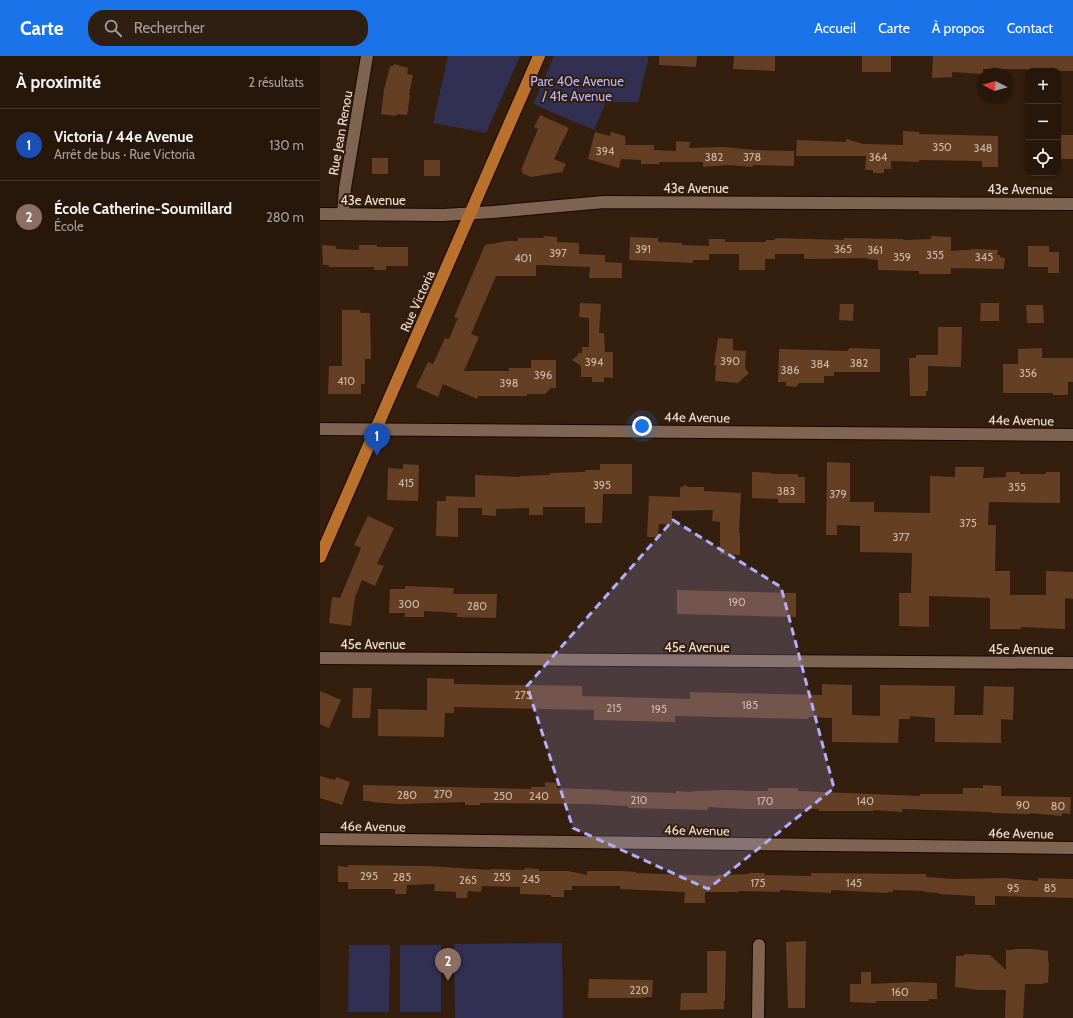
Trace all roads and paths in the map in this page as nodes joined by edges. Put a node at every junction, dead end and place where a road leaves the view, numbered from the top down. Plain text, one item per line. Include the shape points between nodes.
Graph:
1 (367, 56) edge
2 (540, 56) edge
3 (1073, 204) edge
4 (471, 213) junction
5 (320, 214) edge
6 (343, 214) junction
7 (377, 428) junction
8 (320, 429) edge
9 (1073, 435) edge
10 (320, 557) edge
11 (320, 658) edge
12 (1073, 663) edge
13 (320, 839) edge
14 (1073, 848) edge
15 (759, 945) dead end
16 (758, 1018) edge

1 - 6 street, Rue Jean Renou
2 - 4 main road, Rue Victoria
3 - 4 street, 43e Avenue via 604,202
4 - 6 street, 43e Avenue
4 - 7 main road, Rue Victoria
5 - 6 street, 43e Avenue
7 - 8 street, 44e Avenue
7 - 9 street, 44e Avenue
7 - 10 main road, Rue Victoria
11 - 12 street, 45e Avenue
13 - 14 street, 46e Avenue
15 - 16 street

